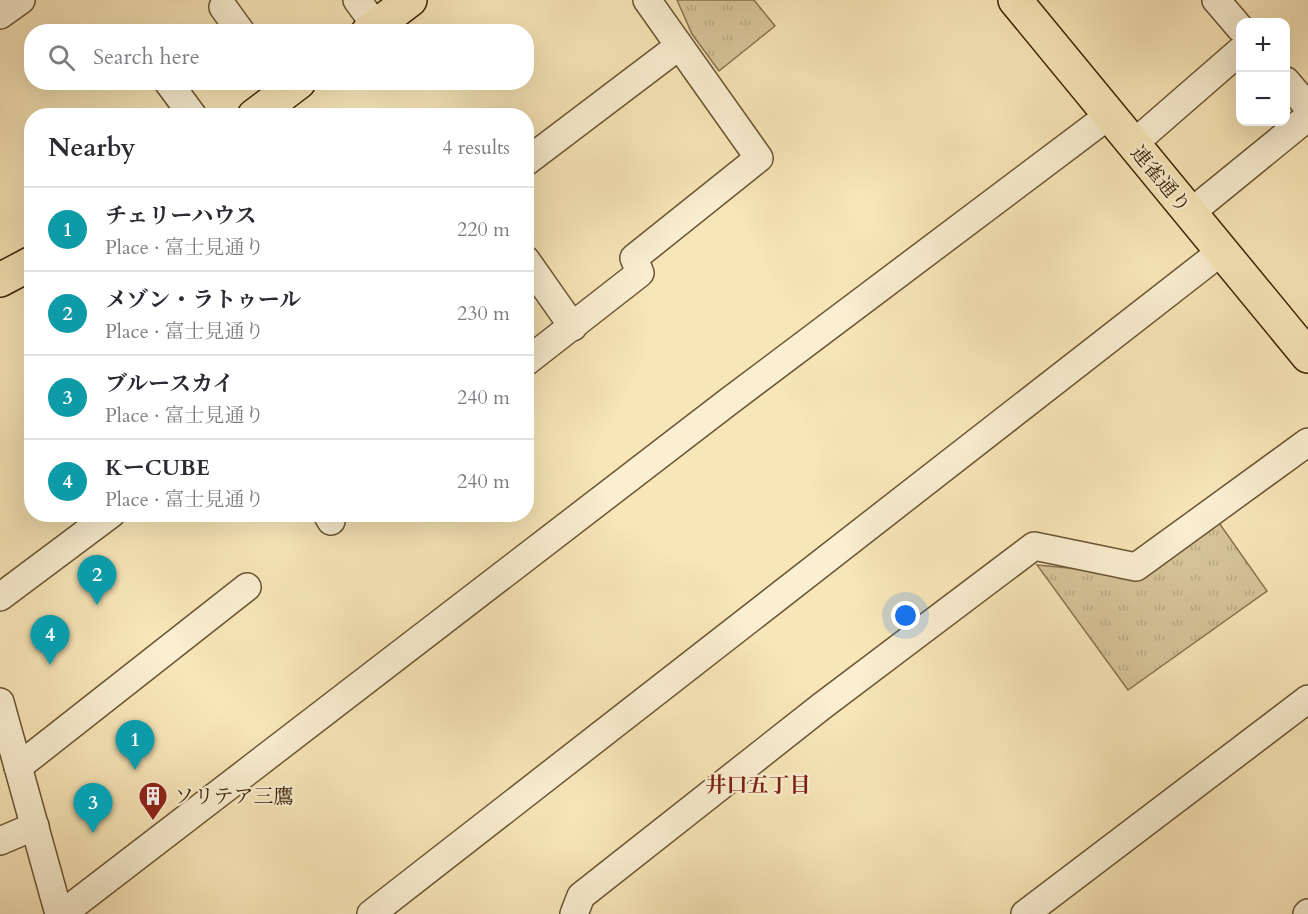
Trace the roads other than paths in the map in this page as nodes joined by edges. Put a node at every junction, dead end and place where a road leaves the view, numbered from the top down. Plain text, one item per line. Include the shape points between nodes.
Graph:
1 (21, 0) edge
2 (410, 0) edge
3 (647, 0) edge
4 (1015, 0) edge
5 (1216, 0) edge
6 (223, 7) dead end
7 (0, 15) edge
8 (367, 19) edge
9 (1236, 23) edge
10 (235, 24) edge
11 (679, 46) junction
12 (1236, 54) edge
13 (1290, 86) edge
14 (174, 90) edge
15 (283, 90) edge
16 (1308, 107) edge
17 (187, 108) edge
18 (263, 108) edge
19 (1108, 116) junction
20 (1308, 117) edge
21 (1132, 144) junction
22 (534, 156) edge
23 (1189, 214) junction
24 (1222, 251) junction
25 (24, 266) edge
26 (534, 271) edge
27 (0, 280) edge
28 (573, 327) junction
29 (534, 356) edge
30 (1308, 356) edge
31 (1308, 442) edge
32 (100, 522) edge
33 (247, 587) dead end
34 (0, 597) edge
35 (1308, 699) edge
36 (0, 702) edge
37 (18, 767) junction
38 (34, 826) junction
39 (0, 841) edge
40 (61, 914) edge
41 (371, 914) edge
42 (574, 914) edge
43 (1026, 914) edge

1 - 7 street
2 - 8 main road
3 - 11 street
4 - 19 main road, 連雀通り
5 - 9 street
6 - 10 street
11 - 22 street
11 - 28 street via 759,158 634,258 640,273
12 - 21 street
13 - 16 street
14 - 17 street
15 - 18 main road
19 - 21 main road, 連雀通り
19 - 40 street
20 - 23 street
21 - 23 main road, 連雀通り
23 - 24 main road, 連雀通り
24 - 30 main road, 連雀通り
24 - 41 street
25 - 27 main road
26 - 28 street
28 - 29 street
31 - 42 street via 1136,567 1034,546 590,888 581,896
32 - 34 street
33 - 37 street
35 - 43 street
36 - 37 street
37 - 38 street
38 - 39 street
38 - 40 street

